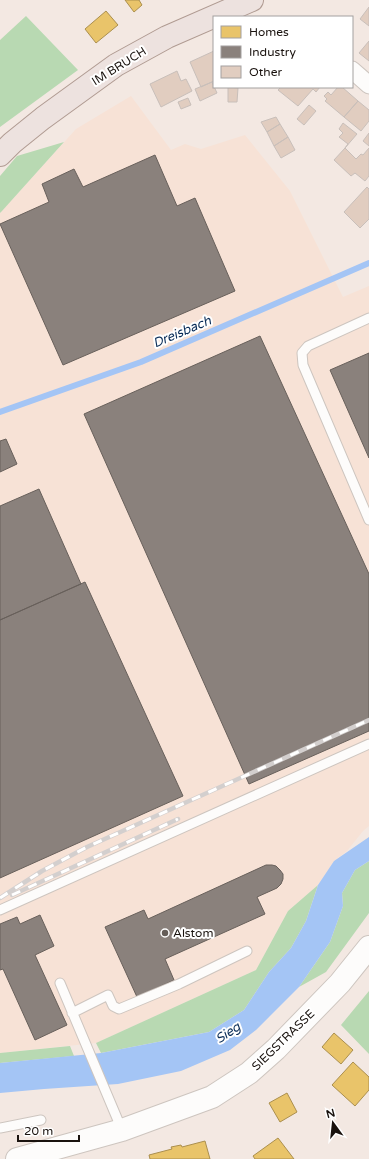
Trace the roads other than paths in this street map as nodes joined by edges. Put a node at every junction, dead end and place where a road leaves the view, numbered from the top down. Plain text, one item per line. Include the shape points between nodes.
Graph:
1 (252, 0) edge
2 (215, 16) edge
3 (213, 17) edge
4 (353, 71) edge
5 (369, 85) edge
6 (0, 155) edge
7 (369, 318) edge
8 (369, 520) edge
9 (369, 744) edge
10 (0, 910) edge
11 (369, 947) edge
12 (247, 952) dead end
13 (60, 983) dead end
14 (72, 1013) junction
15 (40, 1120) dead end
16 (0, 1128) edge
17 (122, 1130) junction
18 (17, 1159) edge

1 - 2 main road, IM BRUCH
3 - 6 main road, IM BRUCH via 167,37 116,65 43,118
4 - 5 street
7 - 8 lane via 308,346 302,353 303,365
9 - 10 lane
11 - 17 street, SIEGSTRASSE via 335,988 249,1073 212,1097
12 - 14 lane via 119,1009 113,1006 108,995
13 - 14 lane
14 - 17 lane
15 - 16 lane
17 - 18 street, SIEGSTRASSE

